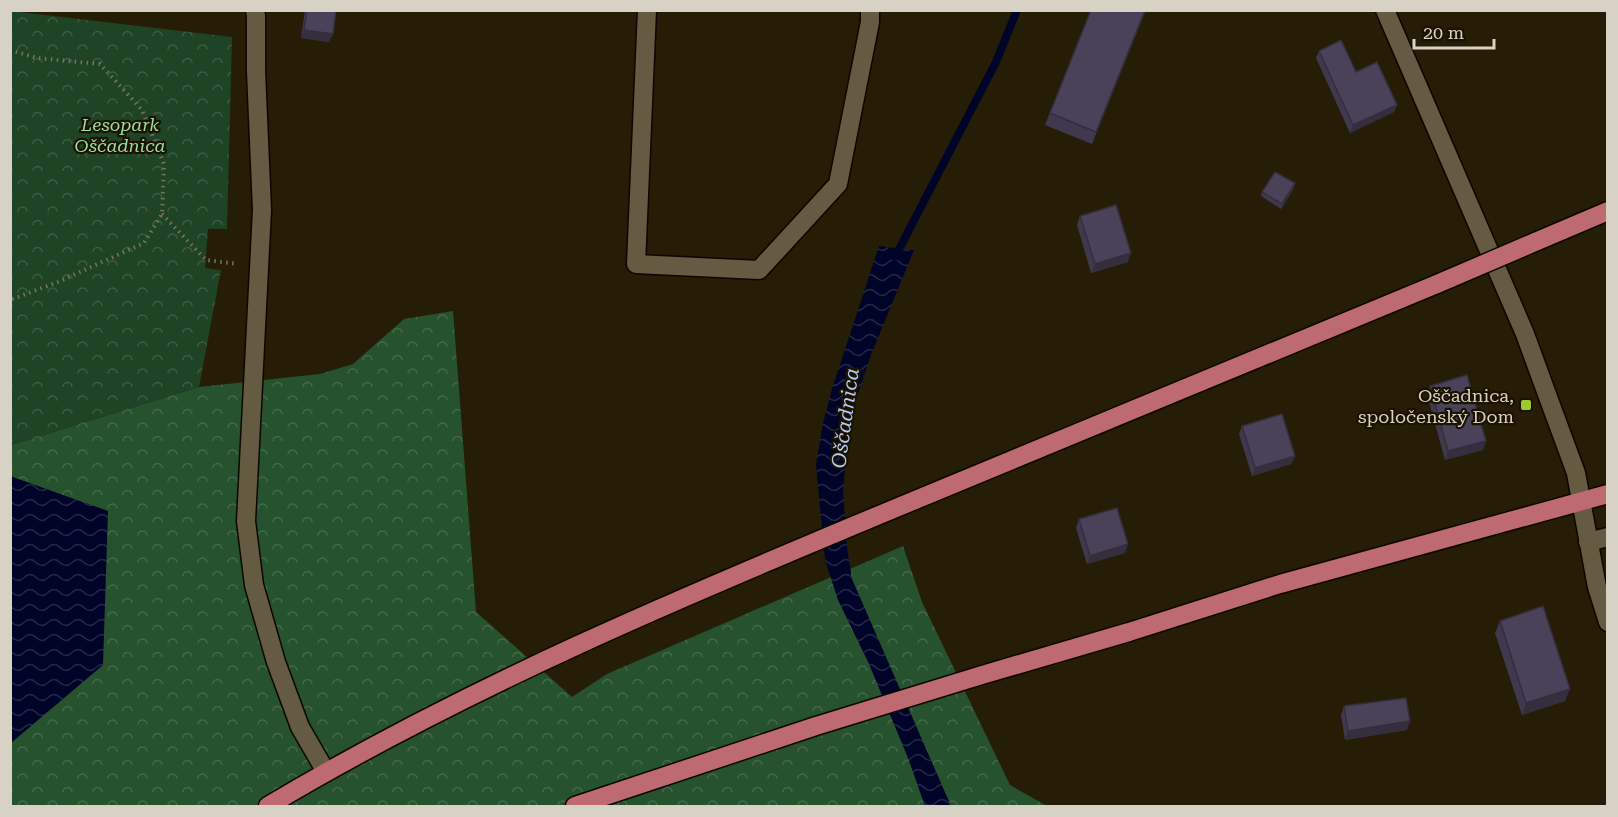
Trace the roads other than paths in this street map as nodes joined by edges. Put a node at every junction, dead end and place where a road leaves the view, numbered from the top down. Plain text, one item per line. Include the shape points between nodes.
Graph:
1 (647, 10) edge
2 (870, 10) edge
3 (1385, 10) edge
4 (257, 12) edge
5 (1608, 211) edge
6 (1608, 494) edge
7 (1581, 502) junction
8 (1608, 537) edge
9 (1588, 542) junction
10 (1608, 622) edge
11 (326, 771) junction
12 (268, 807) edge
13 (575, 807) edge

1 - 2 street via 636,264 759,270 838,184
3 - 7 street via 1525,334 1576,473
4 - 11 street via 262,210 246,521 254,585 276,662 300,728
5 - 11 main road, bridge via 795,550 433,714
6 - 7 main road
7 - 9 street
7 - 13 main road via 1280,584 816,726
8 - 9 street
9 - 10 street
11 - 12 main road

